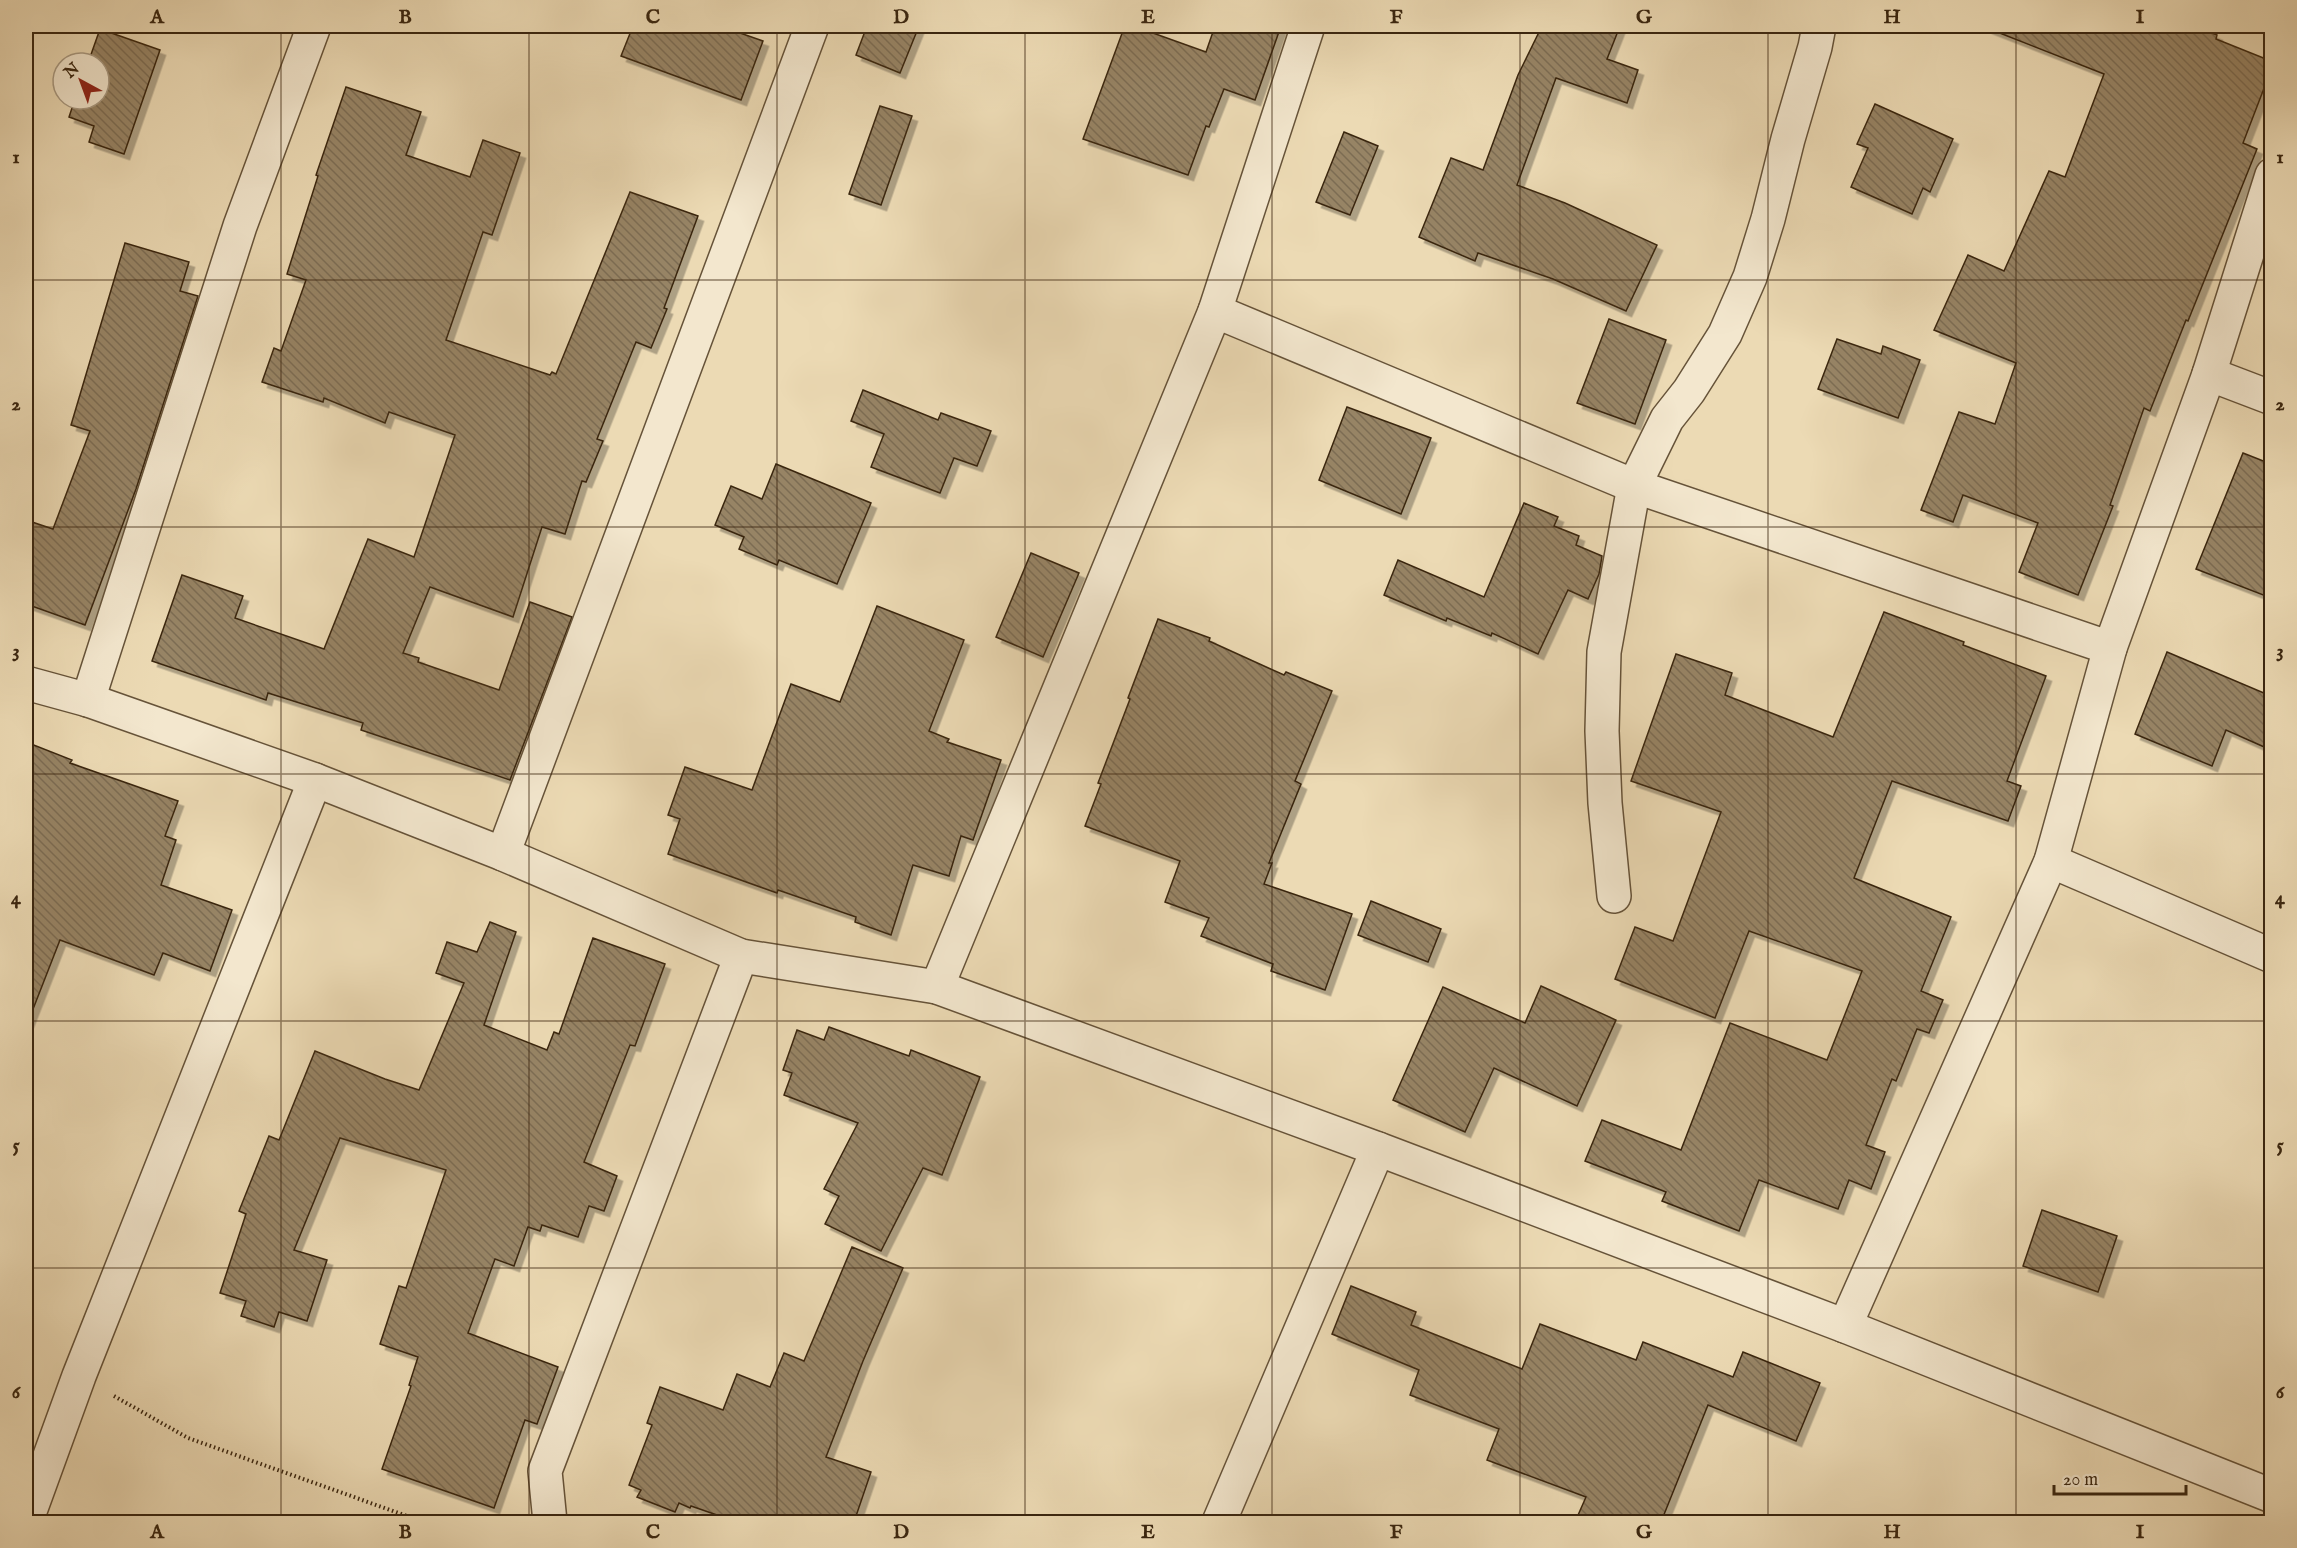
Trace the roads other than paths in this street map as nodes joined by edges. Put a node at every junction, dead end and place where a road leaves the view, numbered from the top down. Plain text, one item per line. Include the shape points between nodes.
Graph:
1 (314, 26) edge
2 (812, 26) edge
3 (1308, 26) edge
4 (1819, 26) edge
5 (2271, 175) edge
6 (1215, 311) junction
7 (2208, 374) junction
8 (2271, 398) edge
9 (1634, 486) junction
10 (2110, 648) junction
11 (26, 683) edge
12 (88, 700) junction
13 (315, 780) junction
14 (503, 854) junction
15 (2051, 861) junction
16 (1614, 896) dead end
17 (741, 956) junction
18 (2271, 957) edge
19 (937, 987) junction
20 (1378, 1149) junction
21 (1845, 1326) junction
22 (2271, 1496) edge
23 (26, 1522) edge
24 (550, 1522) edge
25 (1219, 1522) edge

1 - 12 street via 240,226
2 - 14 street
3 - 6 street
4 - 9 street via 1750,276 1725,334 1667,419
5 - 7 street
6 - 9 street
6 - 19 street
7 - 8 street
7 - 10 street
9 - 10 street
9 - 16 street via 1604,652 1602,730
10 - 15 street
11 - 12 street
12 - 13 street
13 - 14 street
13 - 23 street via 79,1376
14 - 17 street
15 - 18 street
15 - 21 street
17 - 19 street
17 - 24 street via 545,1471
19 - 20 street
20 - 21 street
20 - 25 street
21 - 22 street

